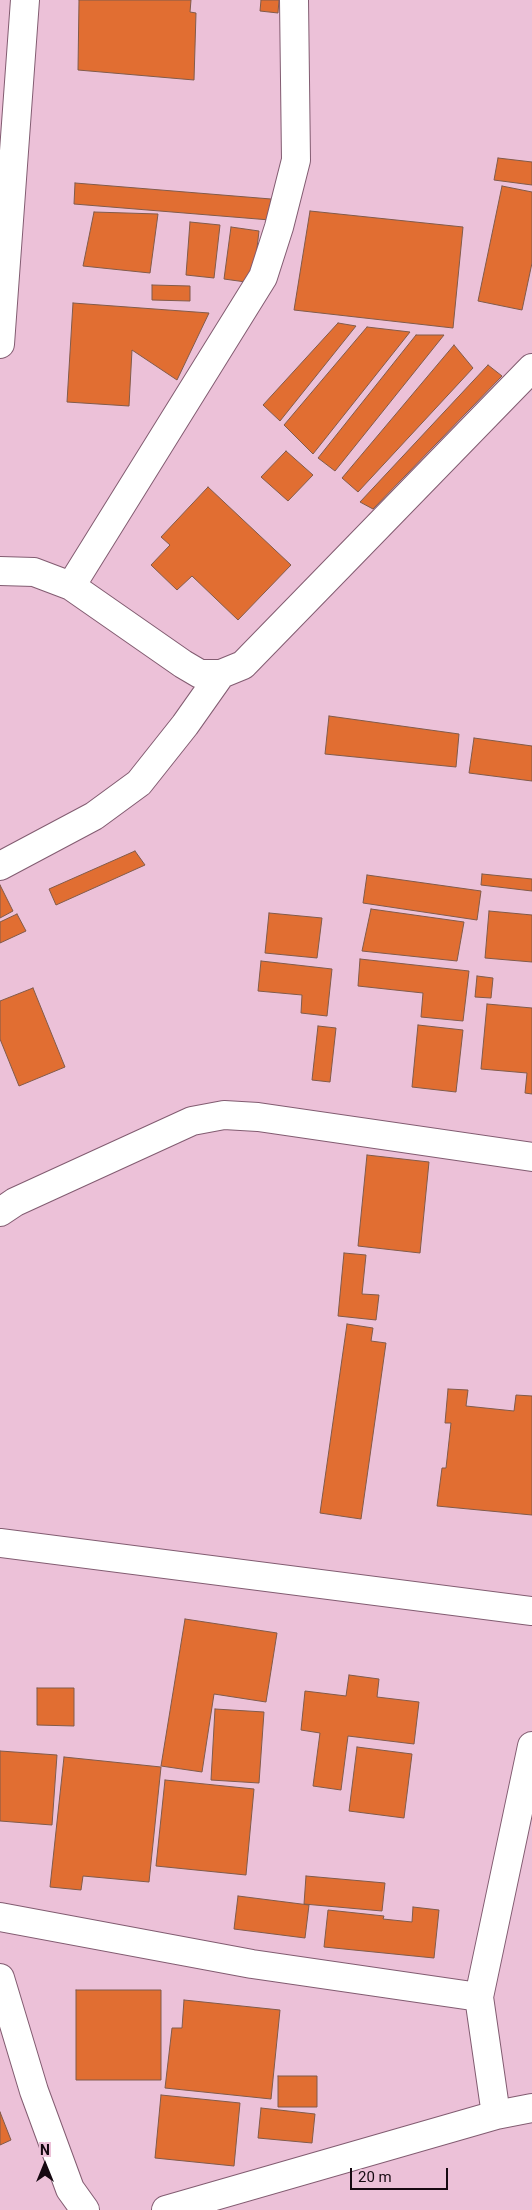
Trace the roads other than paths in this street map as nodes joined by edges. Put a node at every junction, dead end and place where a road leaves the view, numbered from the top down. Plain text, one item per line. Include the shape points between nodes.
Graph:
1 (25, 0) edge
2 (294, 0) edge
3 (0, 344) edge
4 (532, 368) edge
5 (0, 571) edge
6 (71, 586) junction
7 (221, 674) junction
8 (0, 866) edge
9 (532, 1157) edge
10 (0, 1212) edge
11 (0, 1543) edge
12 (532, 1612) edge
13 (532, 1746) edge
14 (0, 1918) edge
15 (0, 1978) edge
16 (479, 1997) junction
17 (532, 2108) edge
18 (496, 2115) junction
19 (85, 2210) edge
20 (166, 2210) edge

1 - 3 street
2 - 6 street via 296,160 263,277
4 - 7 street via 243,665
5 - 6 street via 34,572
6 - 7 street via 200,674
7 - 8 street via 139,783 94,816
9 - 10 street via 258,1117 224,1115 192,1121 14,1202
11 - 12 street
13 - 16 street
14 - 16 street via 252,1964
15 - 19 street via 34,2091 70,2189
16 - 18 street
17 - 18 street
18 - 20 street

